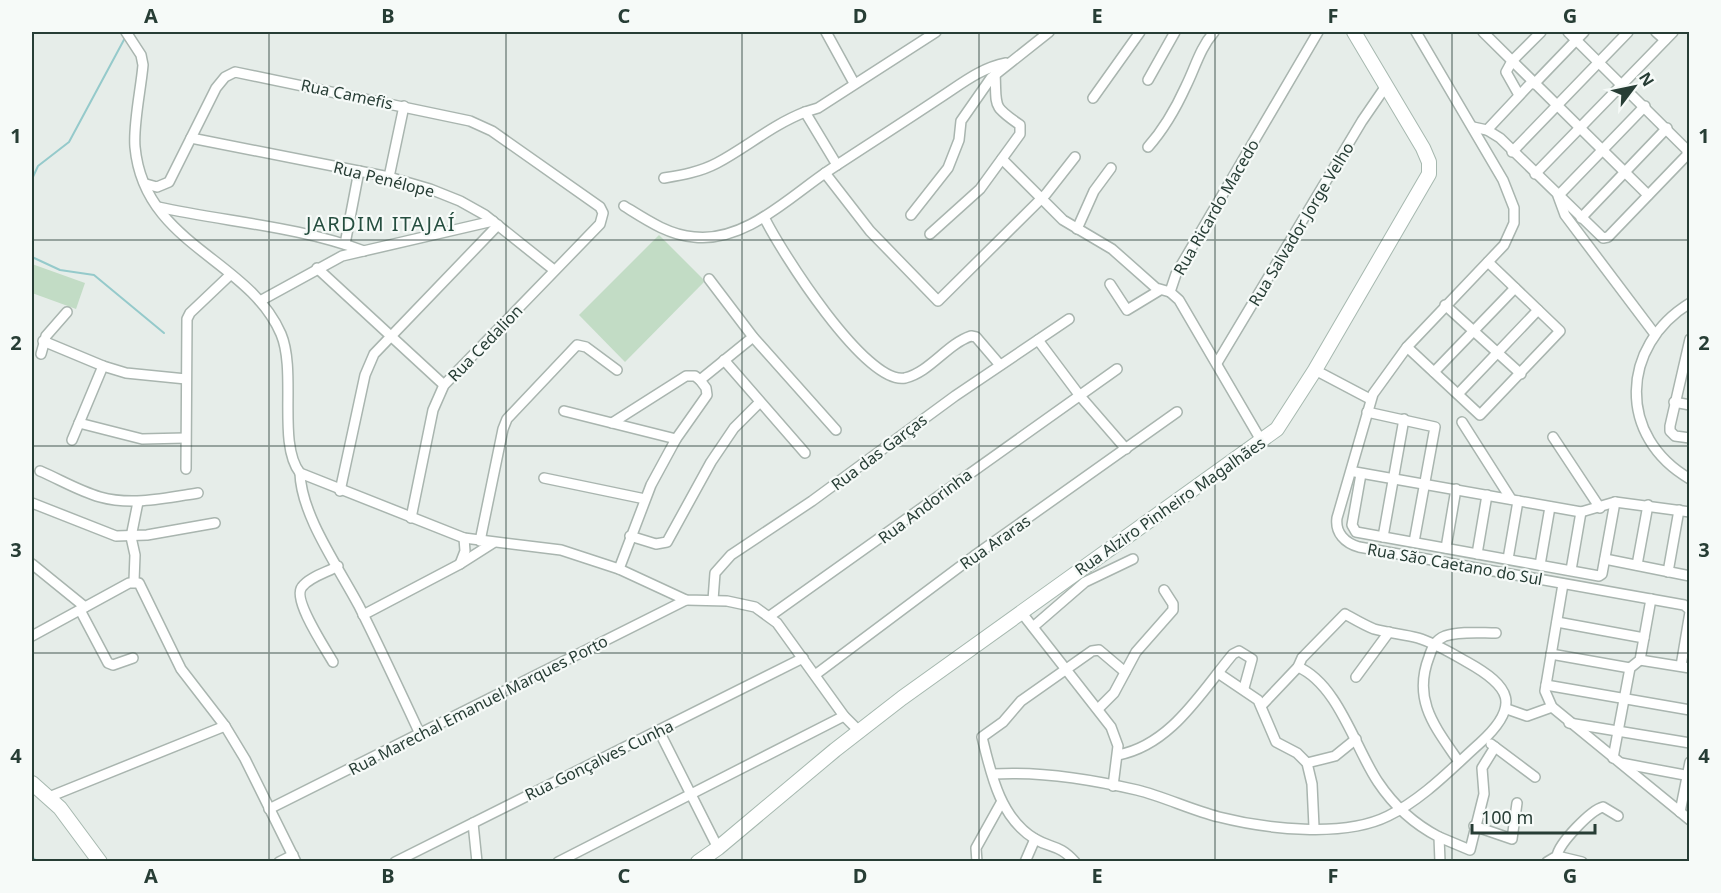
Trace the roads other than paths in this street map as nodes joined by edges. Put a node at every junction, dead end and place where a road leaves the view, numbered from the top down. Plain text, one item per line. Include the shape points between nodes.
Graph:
1 (826, 32) edge
2 (936, 32) edge
3 (1049, 32) edge
4 (1140, 32) edge
5 (1175, 32) edge
6 (1214, 32) edge
7 (1318, 32) edge
8 (1354, 32) edge
9 (1416, 32) edge
10 (1541, 32) edge
11 (1568, 32) edge
12 (1584, 32) edge
13 (1628, 32) edge
14 (1656, 32) edge
15 (1673, 32) edge
16 (129, 34) edge
17 (1490, 34) edge
18 (1576, 40) junction
19 (1665, 40) junction
20 (1512, 60) junction
21 (1599, 62) junction
22 (1006, 63) junction
23 (995, 74) junction
24 (1148, 80) dead end
25 (854, 83) junction
26 (1533, 83) junction
27 (1622, 84) junction
28 (1386, 86) junction
29 (1519, 95) junction
30 (1092, 98) dead end
31 (404, 106) junction
32 (1557, 106) junction
33 (1645, 106) junction
34 (805, 112) junction
35 (1473, 127) junction
36 (1579, 128) junction
37 (1667, 128) junction
38 (1487, 130) junction
39 (191, 138) junction
40 (1149, 147) dead end
41 (1602, 150) junction
42 (1512, 152) junction
43 (1075, 157) dead end
44 (1002, 159) junction
45 (837, 165) junction
46 (1111, 168) dead end
47 (359, 171) junction
48 (1625, 172) junction
49 (825, 173) junction
50 (1535, 174) junction
51 (389, 177) junction
52 (664, 178) dead end
53 (146, 184) junction
54 (1648, 195) junction
55 (1558, 196) junction
56 (590, 199) joint
57 (1042, 199) junction
58 (624, 206) dead end
59 (158, 207) junction
60 (910, 215) dead end
61 (764, 217) junction
62 (1581, 218) junction
63 (495, 223) junction
64 (1077, 229) junction
65 (930, 234) dead end
66 (345, 244) junction
67 (364, 251) junction
68 (1488, 262) junction
69 (317, 268) junction
70 (554, 270) junction
71 (230, 275) junction
72 (709, 279) dead end
73 (1110, 284) dead end
74 (1515, 288) junction
75 (1165, 291) junction
76 (260, 301) junction
77 (1689, 303) edge
78 (1445, 305) junction
79 (1538, 310) junction
80 (67, 312) dead end
81 (1069, 319) dead end
82 (1475, 330) junction
83 (1654, 333) junction
84 (390, 336) junction
85 (753, 337) junction
86 (1689, 339) edge
87 (1038, 340) junction
88 (43, 341) junction
89 (1407, 347) junction
90 (1498, 352) junction
91 (40, 354) dead end
92 (724, 360) junction
93 (1217, 363) junction
94 (1000, 364) junction
95 (103, 366) junction
96 (1117, 369) dead end
97 (617, 370) dead end
98 (1315, 370) junction
99 (1434, 372) junction
100 (1685, 372) edge
101 (1521, 374) junction
102 (186, 379) junction
103 (700, 380) junction
104 (444, 386) junction
105 (1458, 394) junction
106 (1080, 396) junction
107 (1370, 399) junction
108 (760, 402) junction
109 (1674, 402) junction
110 (1689, 405) edge
111 (564, 411) dead end
112 (1178, 412) dead end
113 (1367, 412) junction
114 (1404, 419) junction
115 (1462, 422) dead end
116 (79, 423) junction
117 (612, 423) junction
118 (836, 430) dead end
119 (1554, 437) dead end
120 (1688, 437) edge
121 (185, 438) junction
122 (676, 439) junction
123 (72, 440) dead end
124 (1262, 442) junction
125 (1126, 449) junction
126 (805, 453) dead end
127 (186, 469) dead end
128 (40, 471) dead end
129 (1350, 471) junction
130 (300, 472) junction
131 (1361, 474) junction
132 (543, 478) dead end
133 (1393, 479) junction
134 (1689, 479) edge
135 (1425, 485) junction
136 (1456, 489) junction
137 (340, 490) junction
138 (198, 493) dead end
139 (1487, 495) junction
140 (645, 498) junction
141 (1515, 500) junction
142 (138, 502) junction
143 (1615, 502) junction
144 (32, 503) edge
145 (1648, 505) junction
146 (1550, 507) junction
147 (1600, 508) junction
148 (1679, 510) junction
149 (1581, 512) junction
150 (1689, 512) edge
151 (411, 518) junction
152 (215, 523) dead end
153 (630, 536) junction
154 (131, 537) junction
155 (1383, 537) junction
156 (464, 538) junction
157 (480, 540) junction
158 (1414, 542) junction
159 (494, 543) junction
160 (1446, 548) junction
161 (1477, 554) junction
162 (1133, 559) dead end
163 (1508, 559) junction
164 (1605, 559) junction
165 (32, 564) edge
166 (460, 564) junction
167 (1540, 565) junction
168 (1637, 565) junction
169 (338, 566) junction
170 (619, 569) junction
171 (1570, 570) junction
172 (1668, 572) junction
173 (1689, 576) edge
174 (134, 581) junction
175 (1563, 584) junction
176 (1164, 590) dead end
177 (1651, 599) junction
178 (686, 600) junction
179 (713, 600) junction
180 (82, 609) junction
181 (1689, 611) edge
182 (1021, 612) junction
183 (363, 615) junction
184 (771, 616) junction
185 (1557, 622) junction
186 (1033, 627) junction
187 (1389, 632) junction
188 (1496, 633) dead end
189 (1688, 634) edge
190 (32, 636) edge
191 (1644, 638) junction
192 (1434, 645) junction
193 (1551, 654) junction
194 (133, 658) dead end
195 (803, 658) junction
196 (1640, 660) junction
197 (333, 662) dead end
198 (1299, 667) junction
199 (1685, 667) edge
200 (1630, 668) junction
201 (1066, 669) junction
202 (1125, 672) junction
203 (1218, 673) junction
204 (815, 675) junction
205 (1356, 677) dead end
206 (1546, 685) junction
207 (1244, 688) junction
208 (1624, 699) junction
209 (1262, 705) junction
210 (1552, 707) junction
211 (1098, 709) junction
212 (1507, 709) junction
213 (1689, 710) edge
214 (844, 716) junction
215 (1569, 723) junction
216 (225, 726) junction
217 (1618, 730) junction
218 (659, 731) junction
219 (859, 731) junction
220 (420, 734) junction
221 (1356, 739) junction
222 (1484, 740) junction
223 (1689, 743) edge
224 (1495, 747) junction
225 (1118, 755) junction
226 (1617, 760) junction
227 (1459, 762) junction
228 (1689, 762) edge
229 (1307, 763) junction
230 (993, 774) junction
231 (1688, 775) edge
232 (1535, 777) dead end
233 (32, 783) edge
234 (1113, 786) junction
235 (690, 795) junction
236 (49, 797) junction
237 (1001, 803) junction
238 (1517, 803) dead end
239 (269, 808) junction
240 (1684, 808) edge
241 (1400, 810) junction
242 (1618, 816) dead end
243 (1689, 820) edge
244 (473, 823) junction
245 (1474, 826) junction
246 (1314, 827) junction
247 (1439, 837) junction
248 (1035, 839) junction
249 (718, 848) junction
250 (1471, 855) edge
251 (1557, 856) junction
252 (294, 858) edge
253 (100, 861) edge
254 (279, 861) edge
255 (395, 861) edge
256 (477, 861) edge
257 (558, 861) edge
258 (698, 861) edge
259 (977, 861) edge
260 (1025, 861) edge
261 (1075, 861) edge
262 (1440, 861) edge
263 (1547, 861) edge
264 (1582, 861) edge

1 - 25 street
2 - 25 street
3 - 22 street
4 - 30 street
5 - 24 street
6 - 40 street via 1205,42 1161,132
7 - 75 street, Rua Ricardo Macedo
8 - 28 street, Rua Alziro Pinheiro Magalhães
9 - 35 street, Rua São Caetano do Sul
10 - 20 street
11 - 18 street
12 - 18 street
13 - 21 street
14 - 19 street
15 - 19 street
16 - 53 street via 143,65 135,146
17 - 20 street
18 - 21 street
18 - 26 street
19 - 27 street
20 - 26 street
20 - 29 street via 1507,75
21 - 27 street
21 - 32 street
22 - 23 street
22 - 45 street via 976,75
23 - 44 street via 998,110 1021,128
23 - 60 street via 961,120 959,140 948,168
25 - 34 street via 818,108
26 - 29 street
26 - 32 street
27 - 33 street
27 - 36 street
28 - 93 street, Rua Salvador Jorge Velho
28 - 98 street, Rua Alziro Pinheiro Magalhães via 1423,148 1429,174
29 - 38 street
31 - 39 street, Rua Camefis via 234,72 216,88
31 - 51 street
31 - 56 street, Rua Camefis via 492,130
32 - 36 street
32 - 42 street
33 - 37 street
33 - 41 street
34 - 45 street
34 - 52 street via 767,130 716,164
35 - 38 street
35 - 68 street, Rua São Caetano do Sul via 1514,208 1512,231
36 - 41 street
36 - 50 street
37 - 48 street
37 - 54 street via 1685,147 1687,155
38 - 42 street
39 - 47 street, Rua Penélope
39 - 53 street, Rua Camefis via 169,182 157,187
41 - 48 street
41 - 55 street
42 - 50 street
43 - 57 street
44 - 57 street
44 - 65 street via 971,199
45 - 49 street
46 - 64 street via 1094,191
47 - 51 street, Rua Penélope
47 - 66 street
48 - 54 street
48 - 62 street
49 - 57 street via 870,231 938,301
49 - 61 street
50 - 55 street
51 - 63 street, Rua Penélope via 460,201
53 - 59 street
54 - 62 street via 1608,237 1603,238
55 - 62 street
55 - 83 street via 1565,215
56 - 70 street, Rua Cedalion via 600,207 603,219
57 - 64 street
58 - 61 street via 658,226 693,237 713,237
59 - 66 street
59 - 71 street via 174,230
61 - 94 street via 822,308 882,372 895,378 913,375 971,336
63 - 67 street
63 - 70 street, Rua Penélope
63 - 84 street
64 - 75 street via 1112,249
66 - 67 street
67 - 69 street
68 - 74 street
68 - 78 street, Rua São Caetano do Sul
69 - 76 street
69 - 84 street
70 - 104 street, Rua Cedalion
71 - 76 street
71 - 102 street via 188,315
72 - 85 street
73 - 75 street via 1127,310
74 - 79 street
74 - 82 street
75 - 93 street, Rua Ricardo Macedo via 1179,300
76 - 130 street via 285,345 291,454
77 - 83 street
78 - 82 street
78 - 89 street, Rua São Caetano do Sul
79 - 90 street
79 - 101 street via 1560,333
80 - 88 street
81 - 87 street, Rua das Garças
82 - 90 street
82 - 99 street
83 - 134 street via 1639,366 1635,402 1638,417 1659,456
84 - 104 street
84 - 137 street via 374,354 365,375
85 - 92 street
85 - 118 street
86 - 100 street
87 - 94 street, Rua das Garças
87 - 106 street
88 - 91 street
88 - 95 street
89 - 99 street
89 - 107 street, Rua São Caetano do Sul
90 - 101 street
90 - 105 street
92 - 103 street
92 - 108 street
93 - 124 street, Rua Ricardo Macedo
94 - 179 street, Rua das Garças via 731,555 715,573
95 - 102 street via 126,373
95 - 116 street
96 - 106 street, Rua Andorinha
97 - 157 street via 586,347 577,345 513,410 503,429
98 - 107 street
98 - 124 street, Rua Alziro Pinheiro Magalhães via 1280,425
99 - 105 street
100 - 109 street
101 - 105 street via 1482,415
102 - 121 street
103 - 117 street via 686,376
103 - 122 street via 707,395
104 - 151 street, Rua Cedalion via 433,410
106 - 125 street
106 - 184 street, Rua Andorinha
107 - 113 street, Rua São Caetano do Sul
108 - 126 street
108 - 153 street via 734,428 711,462 667,542 656,544
109 - 110 street
109 - 120 street via 1670,431 1675,436
111 - 117 street
112 - 125 street, Rua Araras
113 - 114 street
113 - 129 street, Rua São Caetano do Sul
114 - 133 street
114 - 135 street via 1435,427
115 - 141 street
116 - 121 street via 142,439
116 - 123 street
117 - 122 street
119 - 147 street
121 - 127 street
122 - 140 street
124 - 182 street, Rua Alziro Pinheiro Magalhães
125 - 204 street, Rua Araras
128 - 142 street via 99,497
129 - 131 street
129 - 175 street, Rua São Caetano do Sul via 1336,524 1341,536 1352,545
130 - 137 street
130 - 169 street via 305,500
131 - 133 street
131 - 155 street, Rua São Caetano do Sul via 1352,529
132 - 140 street
133 - 135 street
133 - 155 street
135 - 136 street
135 - 158 street
136 - 139 street
136 - 160 street
137 - 151 street
138 - 142 street
139 - 141 street
139 - 161 street
140 - 153 street
141 - 146 street
141 - 163 street
142 - 154 street
143 - 145 street
143 - 147 street
143 - 164 street
144 - 154 street via 93,529
145 - 148 street
145 - 168 street
146 - 149 street
146 - 167 street
147 - 149 street
148 - 150 street
148 - 172 street
149 - 171 street
151 - 156 street
152 - 154 street
153 - 170 street
154 - 174 street
155 - 158 street, Rua São Caetano do Sul
156 - 157 street
156 - 166 street
157 - 159 street
158 - 160 street, Rua São Caetano do Sul
159 - 166 street
159 - 170 street via 561,550
160 - 161 street, Rua São Caetano do Sul
161 - 163 street, Rua São Caetano do Sul
162 - 186 street via 1085,582
163 - 167 street, Rua São Caetano do Sul
164 - 168 street
164 - 171 street, Rua São Caetano do Sul via 1599,576
165 - 180 street
166 - 183 street
167 - 171 street, Rua São Caetano do Sul
168 - 172 street
169 - 183 street
169 - 197 street via 303,585 299,594
170 - 178 street
172 - 173 street
174 - 180 street
174 - 216 street via 143,590 181,669
175 - 177 street, Rua São Caetano do Sul
175 - 185 street
176 - 202 street via 1173,610 1140,646
177 - 181 street, Rua São Caetano do Sul via 1684,605
177 - 191 street
178 - 179 street
178 - 220 street, Rua Marechal Emanuel Marques Porto
179 - 184 street via 742,603
180 - 190 street
180 - 194 street via 108,663
181 - 189 street
182 - 186 street
182 - 219 street, Rua Alziro Pinheiro Magalhães
183 - 220 street
184 - 195 street
185 - 191 street
185 - 193 street
186 - 201 street
187 - 192 street
187 - 198 street via 1345,614 1302,658
187 - 205 street
188 - 192 street via 1452,634
189 - 199 street
191 - 196 street
192 - 212 street via 1497,681
192 - 227 street via 1425,666 1425,707
193 - 200 street
193 - 206 street
195 - 204 street
195 - 218 street, Rua Gonçalves Cunha
196 - 199 street
196 - 200 street
198 - 209 street
198 - 221 street via 1334,701
200 - 208 street
201 - 202 street via 1095,650
201 - 211 street
201 - 230 street via 983,735
202 - 211 street via 1114,693
203 - 207 street
203 - 207 street via 1236,652 1250,656 1252,662
203 - 225 street via 1175,724 1139,747
204 - 214 street
206 - 208 street
206 - 210 street
207 - 209 street
208 - 213 street
208 - 217 street
209 - 229 street via 1276,742
210 - 212 street via 1527,716
210 - 215 street
211 - 225 street via 1116,735
212 - 222 street
214 - 219 street
214 - 235 street
215 - 217 street
215 - 226 street
216 - 236 street
216 - 239 street
217 - 223 street
217 - 226 street
218 - 235 street
218 - 244 street, Rua Gonçalves Cunha
219 - 249 street, Rua Alziro Pinheiro Magalhães
220 - 239 street, Rua Marechal Emanuel Marques Porto
221 - 229 street via 1335,756
221 - 241 street via 1377,781
222 - 224 street
222 - 227 street
224 - 232 street
224 - 245 street via 1482,768 1484,794
225 - 234 street
226 - 231 street
226 - 240 street
227 - 241 street
228 - 231 street
229 - 246 street
230 - 234 street via 1041,774
230 - 237 street
231 - 240 street
233 - 236 street
234 - 246 street via 1229,819
235 - 249 street
235 - 257 street
236 - 253 street
237 - 248 street
237 - 259 street via 976,848
238 - 245 street via 1512,839
239 - 252 street
240 - 243 street
241 - 246 street via 1354,827
241 - 247 street
242 - 251 street via 1604,807 1595,810 1560,846
244 - 255 street, Rua Gonçalves Cunha
244 - 256 street
245 - 250 street
247 - 250 street
247 - 262 street
248 - 260 street
248 - 261 street via 1056,845
249 - 258 street, Rua Alziro Pinheiro Magalhães
251 - 263 street
251 - 264 street
252 - 254 street

